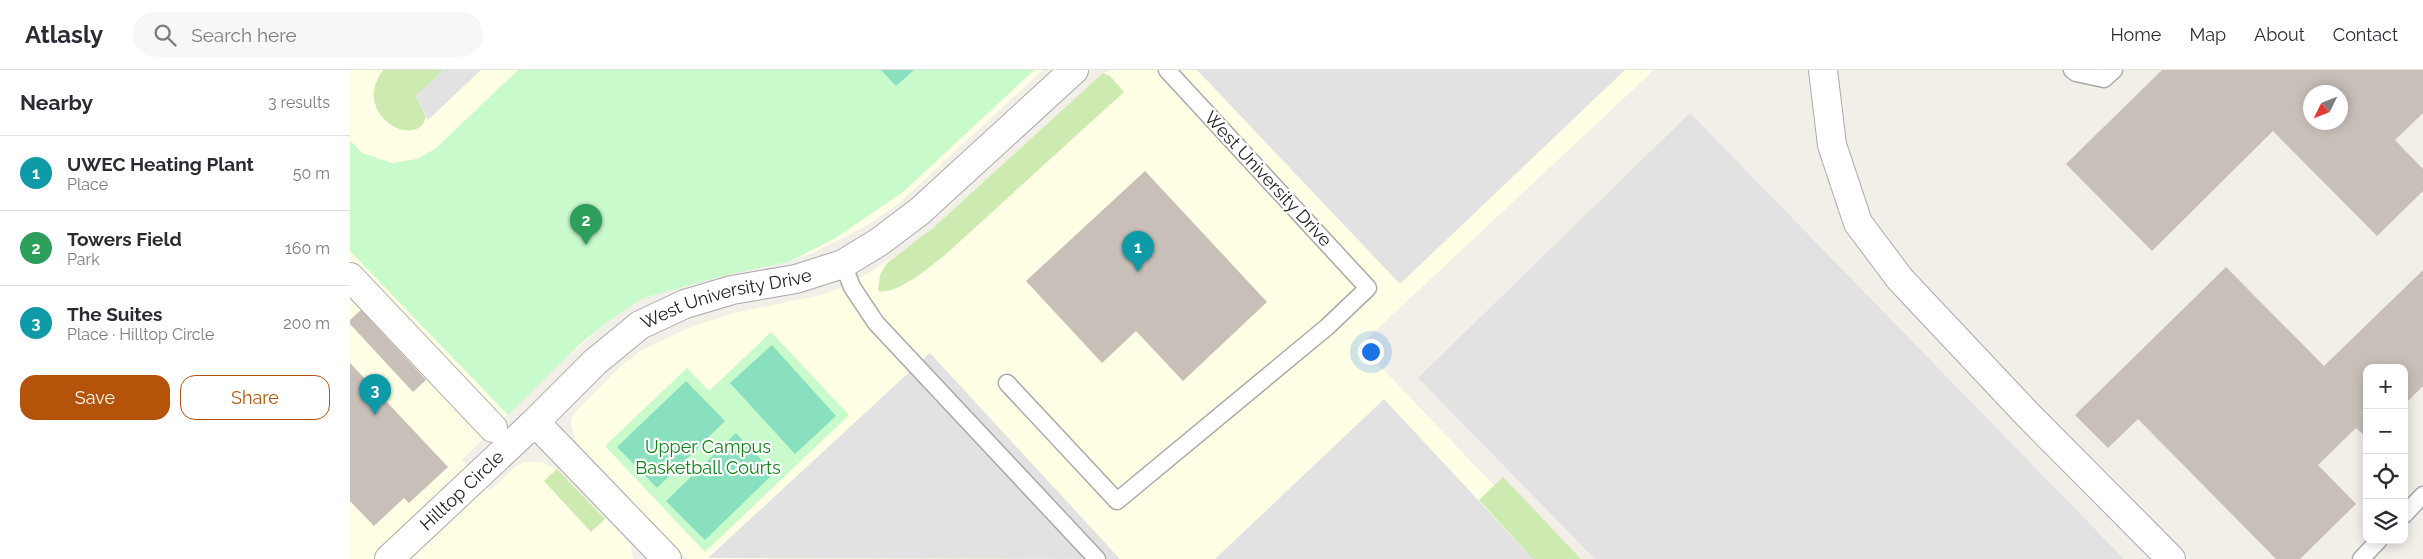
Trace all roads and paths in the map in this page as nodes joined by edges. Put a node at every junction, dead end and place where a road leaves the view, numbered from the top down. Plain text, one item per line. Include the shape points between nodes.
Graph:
1 (1074, 70) edge
2 (1167, 70) edge
3 (1823, 70) edge
4 (2072, 70) edge
5 (2114, 70) edge
6 (843, 264) junction
7 (350, 277) edge
8 (1007, 383) dead end
9 (535, 422) junction
10 (493, 428) dead end
11 (2423, 496) edge
12 (2408, 511) edge
13 (2375, 544) edge
14 (389, 559) edge
15 (667, 559) edge
16 (1097, 559) edge
17 (2171, 559) edge
18 (2361, 559) edge

1 - 6 street, West University Drive via 920,211
2 - 8 lane, West University Drive via 1368,288 1327,327 1117,501
3 - 17 street via 1832,144 1858,223 1900,279 2028,415
4 - 5 lane via 2076,74 2104,79
6 - 9 street, West University Drive via 796,279 732,290 685,304 640,325 595,362
6 - 16 lane via 852,287 876,323
7 - 10 street
9 - 14 street, Hilltop Circle
9 - 15 street
11 - 12 lane
13 - 18 lane

